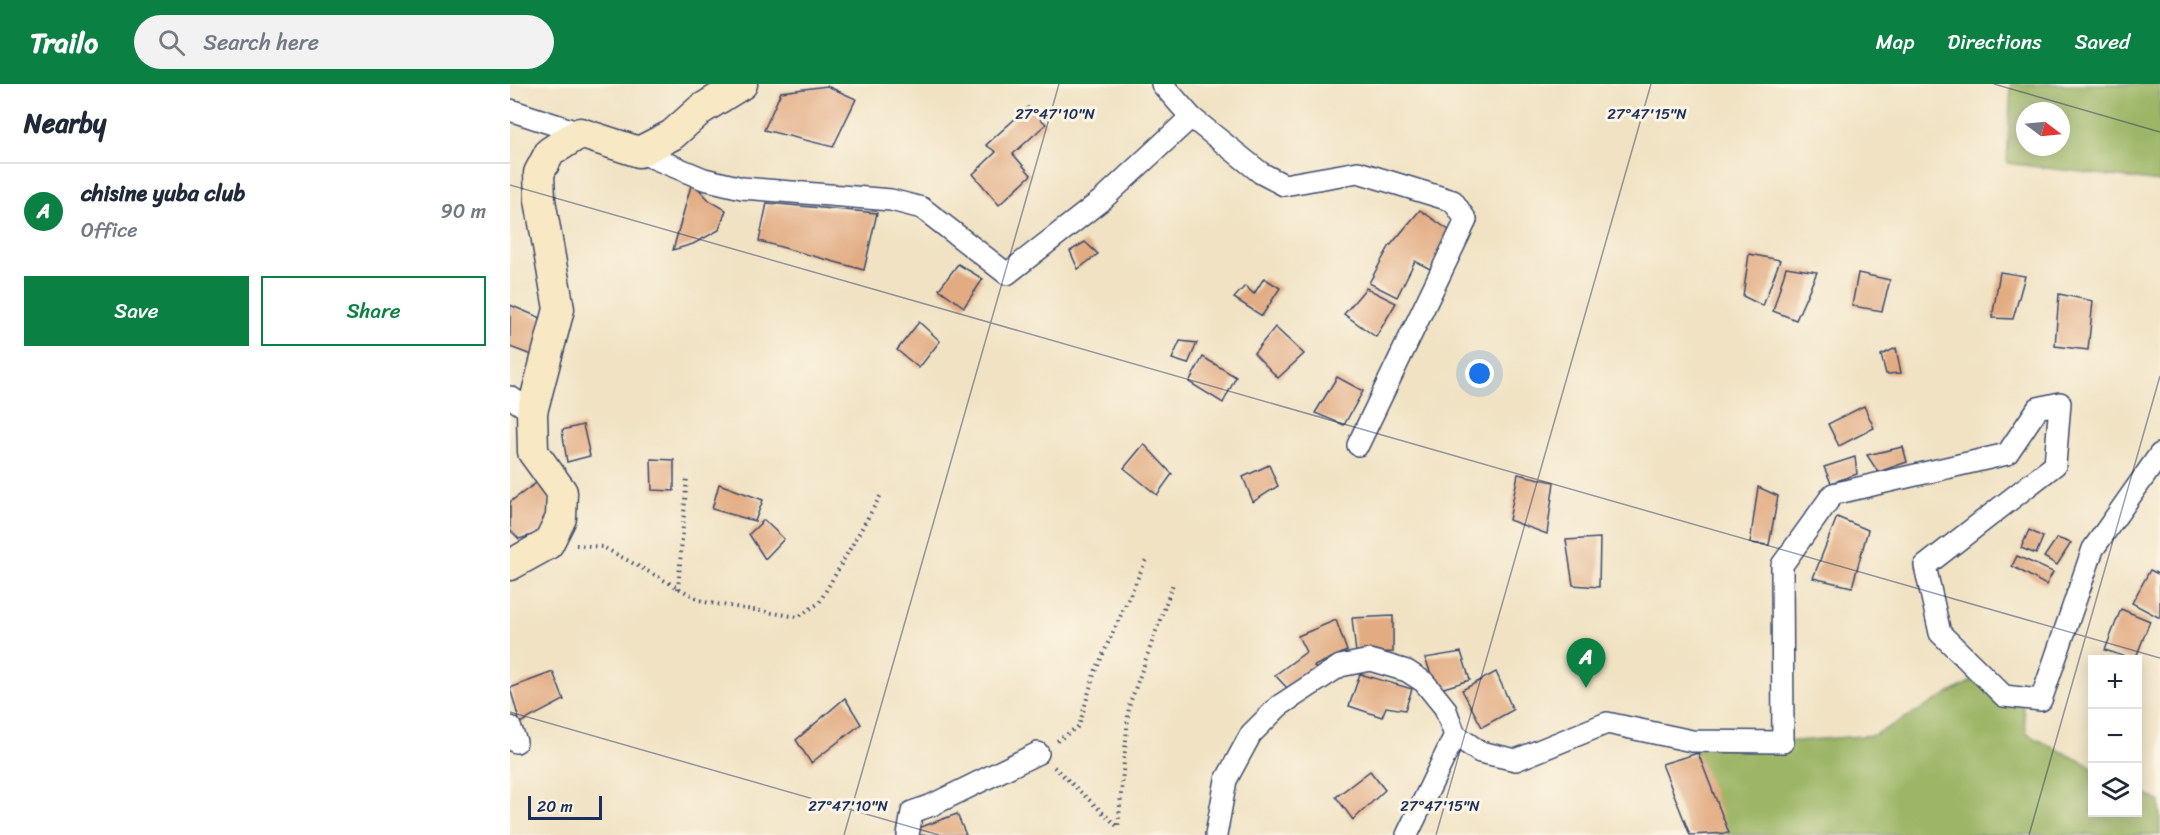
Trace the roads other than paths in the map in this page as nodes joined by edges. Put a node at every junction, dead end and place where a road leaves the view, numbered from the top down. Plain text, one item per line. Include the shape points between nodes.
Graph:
1 (742, 84) edge
2 (1162, 84) edge
3 (510, 110) edge
4 (1191, 117) junction
5 (580, 133) junction
6 (639, 152) junction
7 (521, 405) edge
8 (1358, 445) dead end
9 (2160, 454) edge
10 (510, 566) edge
11 (1455, 735) junction
12 (1038, 753) road end
13 (908, 835) edge
14 (1216, 835) edge
15 (1407, 835) edge

1 - 6 street via 700,110 672,135
2 - 4 street
3 - 5 street
4 - 6 street via 1103,199 1007,274 922,208 891,200 742,188 704,179
4 - 8 street via 1261,172 1284,185 1358,172 1453,201 1466,220
5 - 6 street
5 - 7 street via 550,152 540,174 540,200 559,309
7 - 10 street via 533,452 561,492 561,518 548,544
9 - 11 street via 2093,549 2041,700 2004,696 1940,633 1925,566 2055,465 2060,403 2038,408 2007,454 1833,494 1782,565 1783,742 1692,741 1607,723 1516,760 1480,752
11 - 14 street via 1445,708 1424,682 1407,671 1370,660 1340,666 1279,706 1251,734 1226,780
11 - 15 street
12 - 13 street via 912,812

